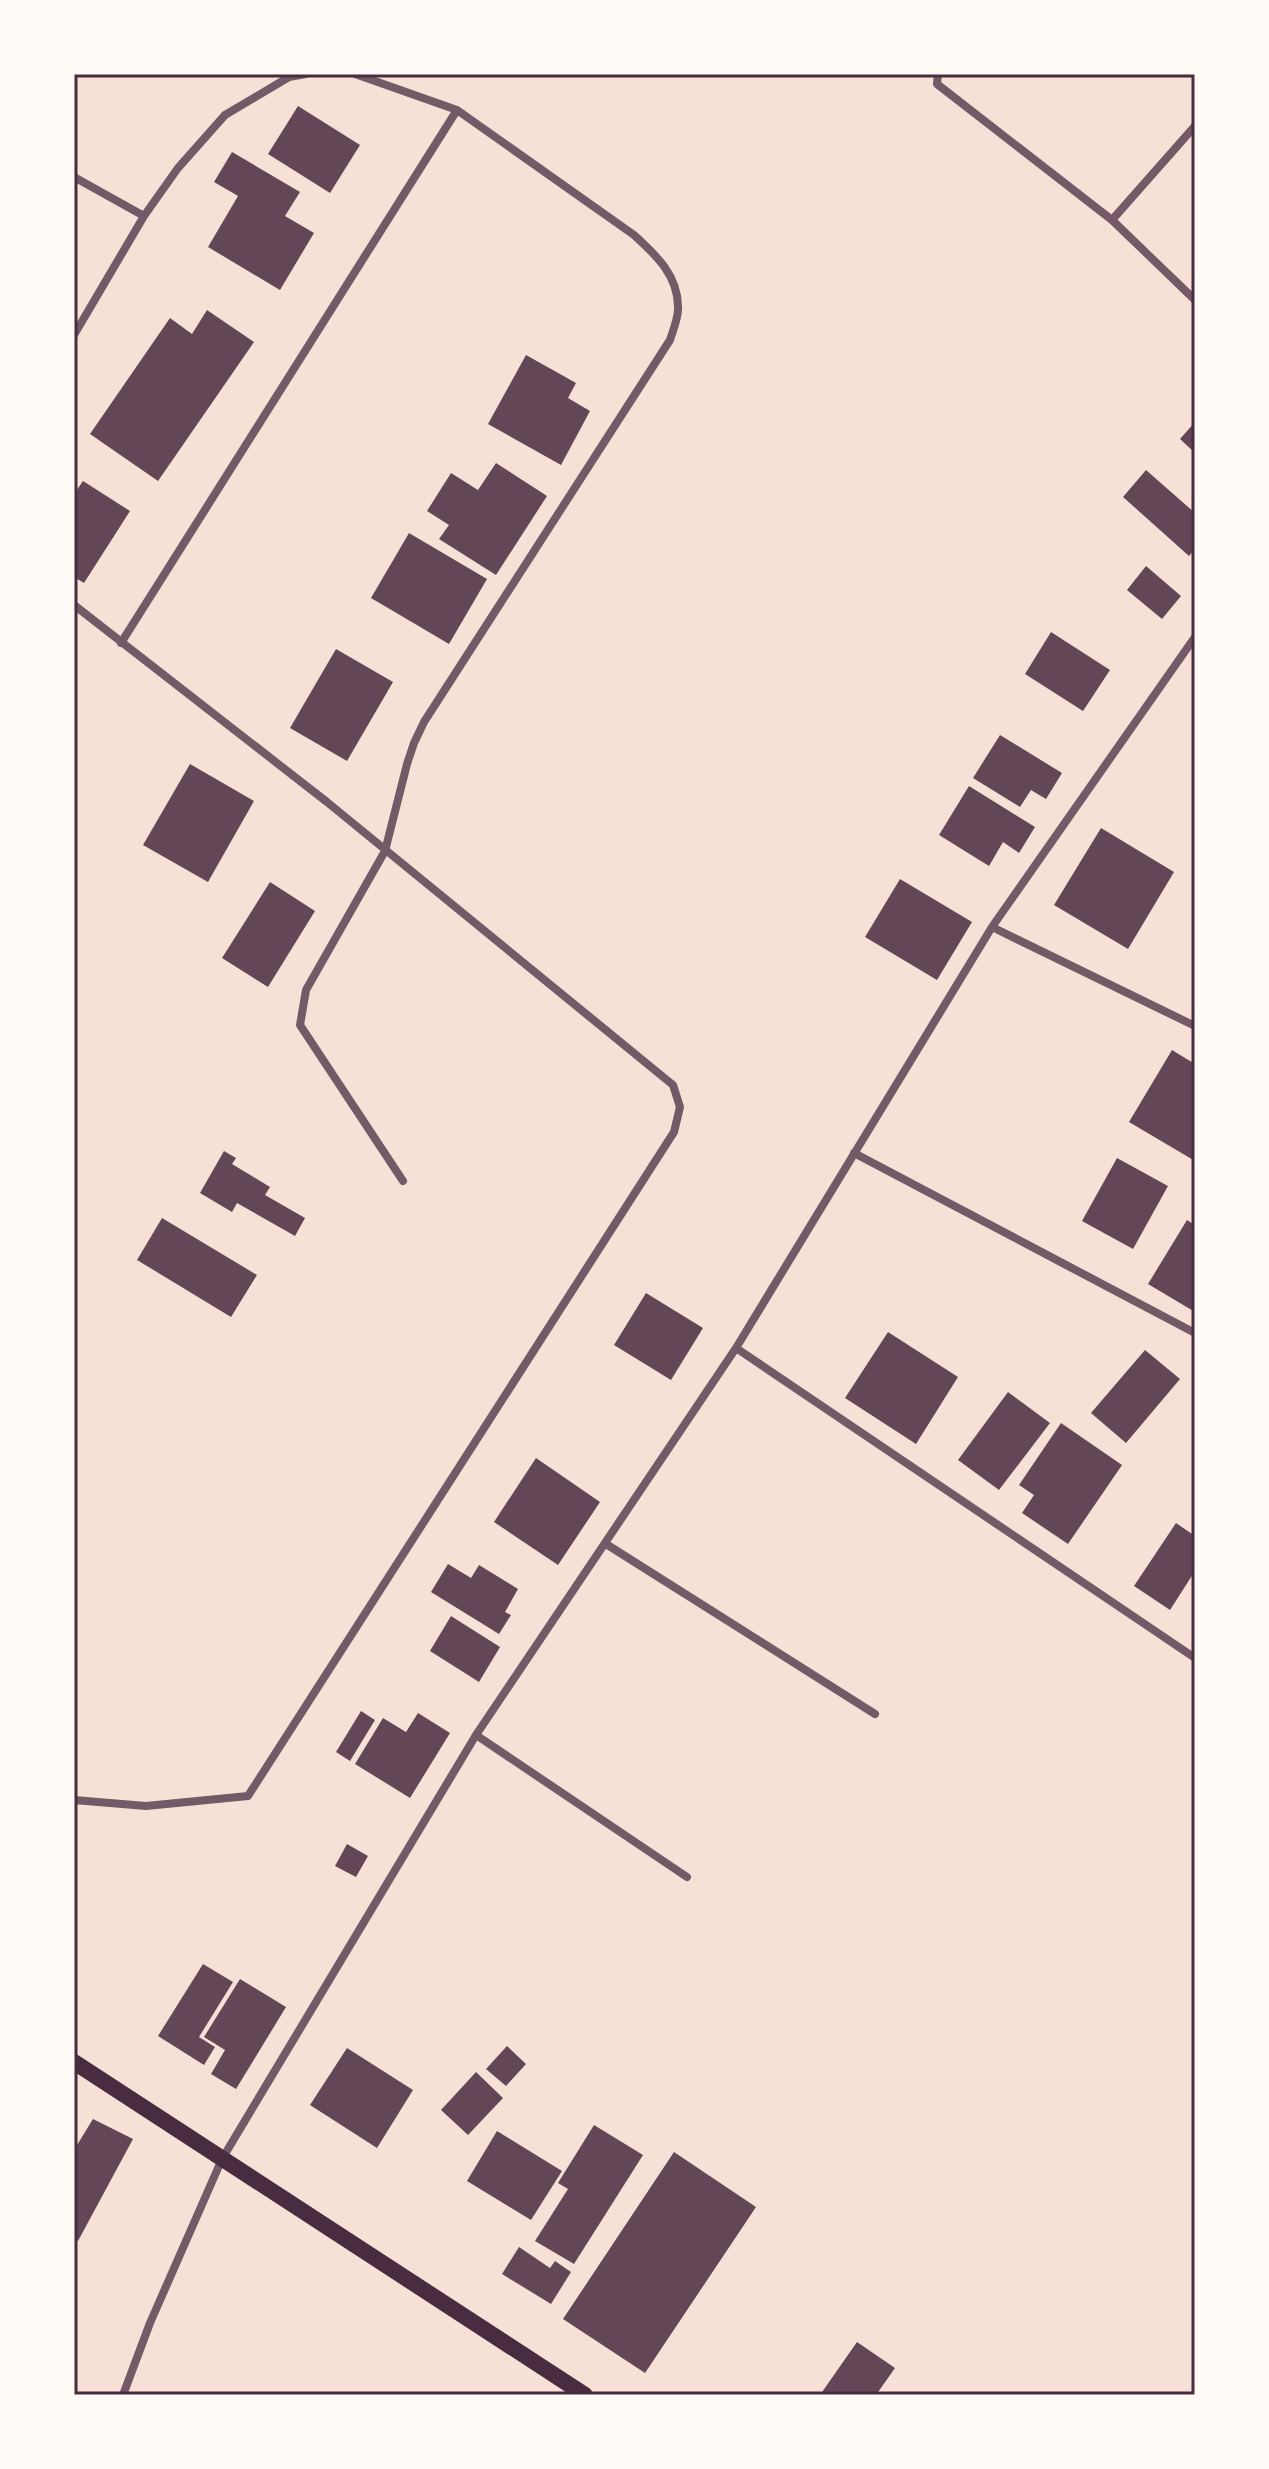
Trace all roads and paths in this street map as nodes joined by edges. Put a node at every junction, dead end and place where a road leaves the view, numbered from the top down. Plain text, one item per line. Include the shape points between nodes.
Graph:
1 (306, 74) edge
2 (355, 74) edge
3 (938, 74) edge
4 (287, 75) edge
5 (457, 110) junction
6 (1195, 126) edge
7 (74, 177) edge
8 (144, 216) junction
9 (1112, 220) junction
10 (1195, 300) edge
11 (74, 335) edge
12 (74, 605) edge
13 (1195, 637) edge
14 (121, 643) junction
15 (385, 851) junction
16 (992, 927) junction
17 (1195, 1026) edge
18 (854, 1153) junction
19 (403, 1181) dead end
20 (1195, 1333) edge
21 (736, 1348) junction
22 (606, 1544) junction
23 (1195, 1658) edge
24 (875, 1714) dead end
25 (476, 1735) junction
26 (74, 1800) edge
27 (687, 1877) dead end
28 (74, 2062) edge
29 (222, 2159) junction
30 (123, 2395) edge
31 (585, 2395) edge

1 - 4 street
2 - 5 street
3 - 9 street via 937,84
4 - 8 street via 225,115
5 - 14 street
5 - 15 street via 634,235 674,281 678,309 670,340 424,722 407,764
6 - 9 street
7 - 8 street
8 - 11 street
9 - 10 street
12 - 14 street
13 - 16 street
14 - 15 street
15 - 19 street via 306,990 300,1025
15 - 26 street via 673,1085 680,1107 674,1132 248,1796 146,1806
16 - 17 street
16 - 18 street
18 - 20 street
18 - 21 street
21 - 22 street
21 - 23 street
22 - 24 street
22 - 25 street
25 - 27 street
25 - 29 street
28 - 29 main road
29 - 30 street
29 - 31 main road

